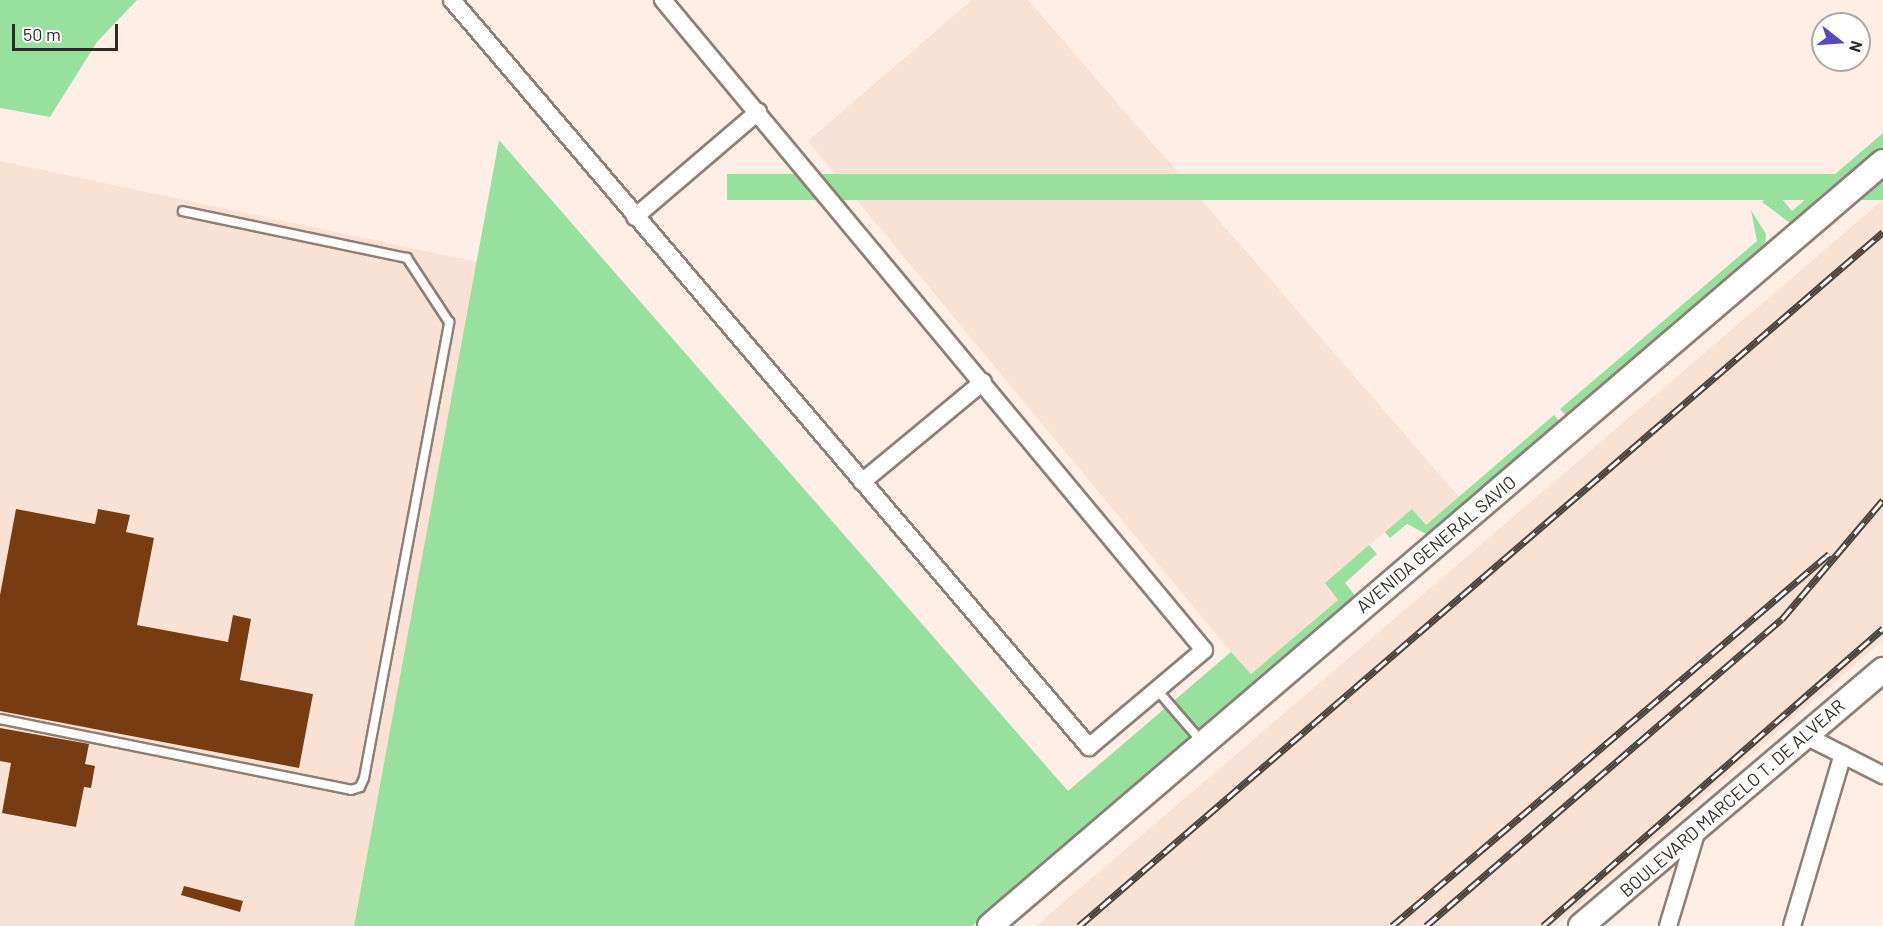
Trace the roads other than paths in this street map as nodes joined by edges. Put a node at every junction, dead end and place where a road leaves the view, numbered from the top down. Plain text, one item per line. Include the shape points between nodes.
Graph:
1 (452, 0) edge
2 (663, 0) edge
3 (758, 112) junction
4 (1883, 162) edge
5 (183, 211) dead end
6 (635, 217) junction
7 (983, 382) junction
8 (862, 482) junction
9 (1883, 670) edge
10 (1157, 690) junction
11 (0, 719) edge
12 (1804, 735) junction
13 (1202, 743) junction
14 (1843, 754) junction
15 (1883, 776) edge
16 (1697, 830) junction
17 (990, 926) edge
18 (1581, 926) edge
19 (1668, 926) edge
20 (1792, 926) edge

1 - 6 street
2 - 3 street
3 - 6 street
3 - 7 street
4 - 13 main road, AVENIDA GENERAL SAVIO
5 - 11 lane via 407,258 448,322 364,778 360,787 351,790
6 - 8 street
7 - 8 street
7 - 10 street via 1204,650
8 - 10 street via 1089,747
9 - 12 main road, BOULEVARD MARCELO T. DE ALVEAR
10 - 13 lane
12 - 14 street
12 - 16 main road, BOULEVARD MARCELO T. DE ALVEAR
13 - 17 main road, AVENIDA GENERAL SAVIO
14 - 15 street
14 - 20 street
16 - 18 main road, BOULEVARD MARCELO T. DE ALVEAR
16 - 19 street

